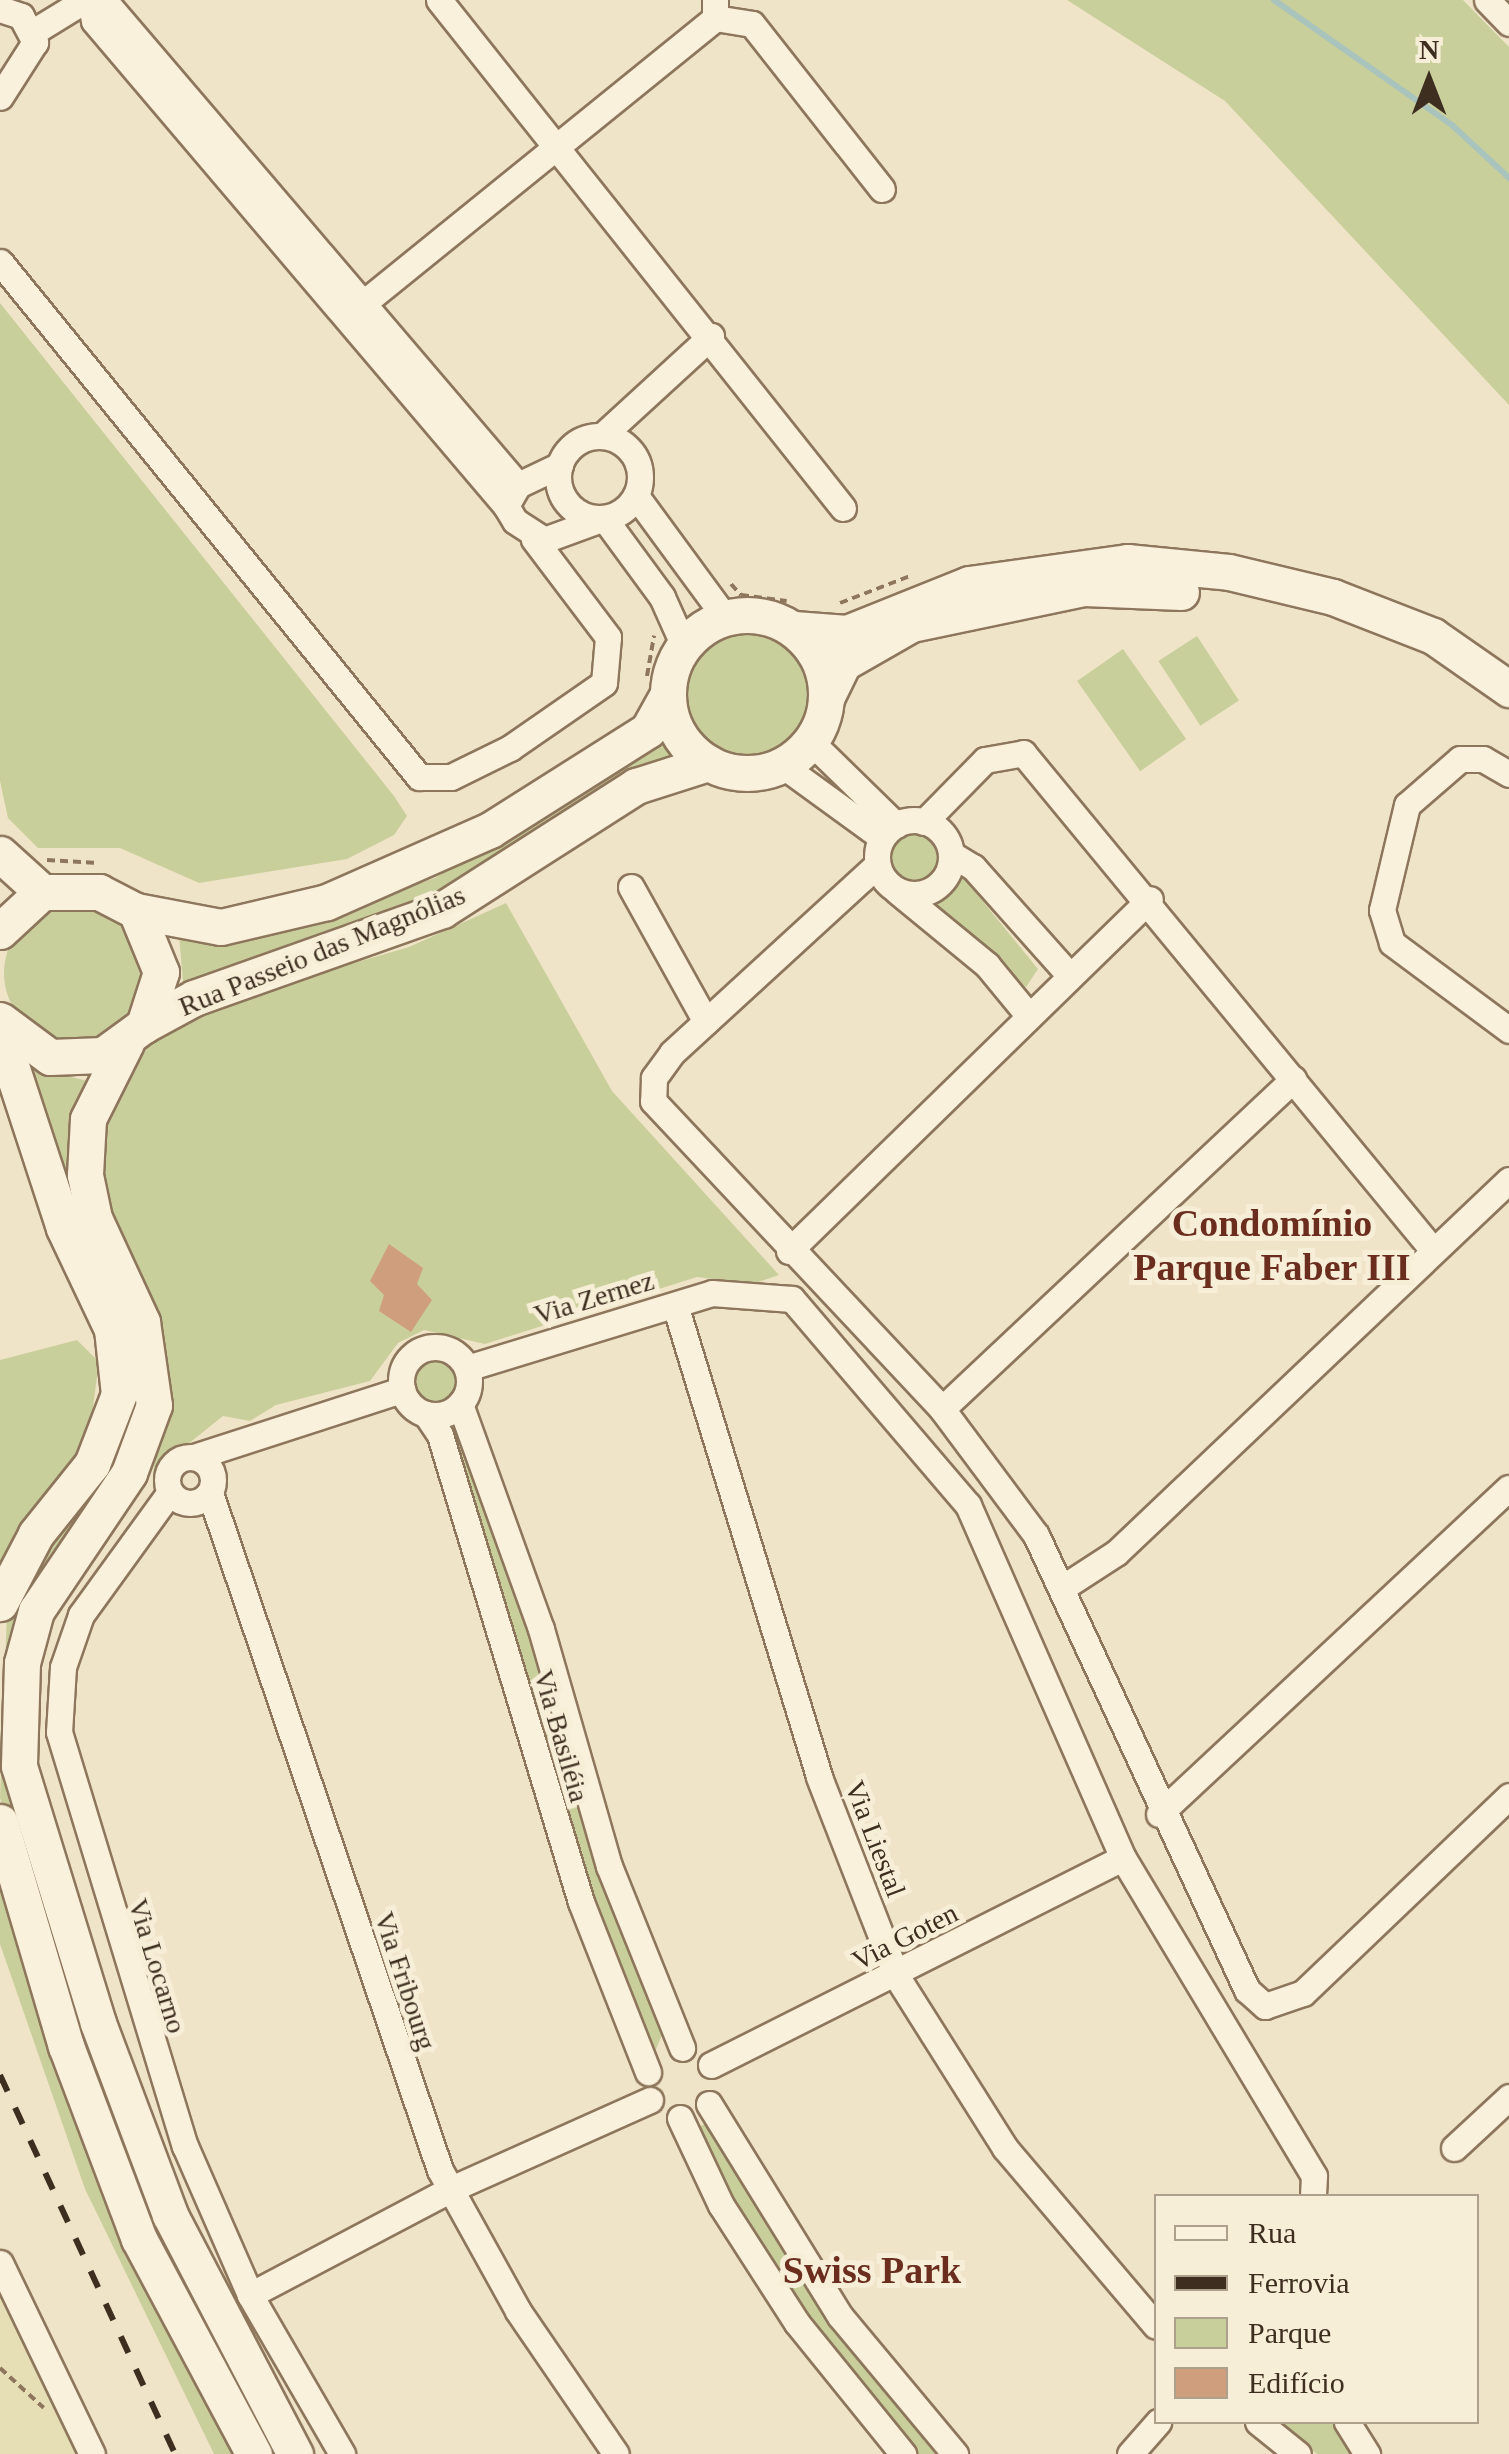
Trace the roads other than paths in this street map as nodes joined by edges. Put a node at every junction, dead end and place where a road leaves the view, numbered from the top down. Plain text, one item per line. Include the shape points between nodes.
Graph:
1 (88, 0) edge
2 (104, 0) edge
3 (439, 0) edge
4 (1487, 0) edge
5 (1, 7) edge
6 (715, 9) edge
7 (1509, 23) edge
8 (33, 32) junction
9 (0, 97) edge
10 (563, 146) junction
11 (882, 189) dead end
12 (0, 262) edge
13 (366, 300) junction
14 (710, 336) junction
15 (602, 436) junction
16 (560, 464) junction
17 (512, 496) junction
18 (636, 496) junction
19 (844, 508) dead end
20 (604, 518) junction
21 (534, 539) junction
22 (687, 564) junction
23 (655, 587) junction
24 (724, 617) junction
25 (797, 617) junction
26 (684, 646) junction
27 (1509, 689) edge
28 (656, 694) junction
29 (828, 696) junction
30 (1509, 714) edge
31 (811, 742) junction
32 (708, 763) junction
33 (782, 765) junction
34 (1509, 774) edge
35 (924, 822) junction
36 (888, 831) junction
37 (0, 854) edge
38 (951, 854) junction
39 (877, 866) junction
40 (39, 876) junction
41 (631, 887) dead end
42 (897, 891) junction
43 (1150, 899) junction
44 (136, 911) junction
45 (0, 931) edge
46 (1070, 976) junction
47 (1029, 1016) junction
48 (0, 1020) edge
49 (706, 1022) junction
50 (1509, 1030) edge
51 (0, 1032) edge
52 (135, 1034) junction
53 (1294, 1079) junction
54 (1509, 1180) edge
55 (1432, 1248) junction
56 (789, 1251) junction
57 (675, 1305) junction
58 (127, 1326) junction
59 (467, 1368) junction
60 (402, 1390) junction
61 (460, 1404) junction
62 (942, 1408) junction
63 (426, 1414) junction
64 (194, 1457) junction
65 (1509, 1488) edge
66 (170, 1492) junction
67 (210, 1493) junction
68 (1065, 1586) junction
69 (0, 1603) edge
70 (1509, 1796) edge
71 (1160, 1814) junction
72 (0, 1822) edge
73 (1123, 1858) junction
74 (897, 1976) junction
75 (682, 2048) junction
76 (711, 2065) junction
77 (648, 2072) junction
78 (1509, 2097) edge
79 (650, 2100) junction
80 (709, 2104) junction
81 (680, 2118) junction
82 (1454, 2148) dead end
83 (451, 2188) junction
84 (1313, 2194) edge
85 (0, 2263) edge
86 (250, 2295) junction
87 (221, 2322) junction
88 (1154, 2324) edge
89 (186, 2338) junction
90 (1156, 2424) edge
91 (1260, 2424) edge
92 (1348, 2424) edge
93 (1363, 2452) edge
94 (92, 2454) edge
95 (254, 2454) edge
96 (295, 2454) edge
97 (342, 2454) edge
98 (616, 2454) edge
99 (904, 2454) edge
100 (955, 2454) edge
101 (1130, 2454) edge
102 (1298, 2454) edge

1 - 8 street
1 - 17 street via 94,21
2 - 13 street
3 - 10 street
4 - 7 street
5 - 8 street
6 - 10 street
6 - 11 street via 752,24
8 - 9 street via 30,61
10 - 13 street
10 - 14 street
12 - 21 street via 420,778 451,777 510,748 604,683 608,637
13 - 17 street
14 - 15 street
14 - 19 street
15 - 16 street via 576,443
15 - 18 street via 635,457
16 - 17 street
16 - 20 street via 567,503
17 - 21 street
18 - 20 street
18 - 22 street
20 - 21 street
20 - 23 street
22 - 23 street
22 - 24 street
23 - 26 street
24 - 25 street
24 - 26 street
25 - 27 street via 846,633 969,584 1126,562 1229,572 1350,603 1434,636
25 - 29 street via 824,670
26 - 28 street, Rua Passeio das Magnólias
28 - 32 street via 679,735
28 - 44 street, Rua Passeio das Magnólias via 648,730 490,830 327,902 222,927
29 - 30 street via 843,663 912,624 1025,597 1138,588 1331,618 1427,659
29 - 31 street
31 - 33 street
31 - 36 street
32 - 33 street, Rua Passeio das Magnólias via 745,773
32 - 52 street, Rua Passeio das Magnólias via 636,786 442,910 194,998
33 - 36 street
34 - 50 street via 1483,759 1460,759 1407,804 1382,910 1392,943
35 - 36 street
35 - 38 street
35 - 43 street via 985,760 1023,753
36 - 39 street
37 - 40 street
38 - 42 street via 930,891
38 - 46 street via 973,866
39 - 42 street
39 - 49 street
40 - 44 street, Rua Passeio das Magnólias
40 - 45 street
41 - 49 street
42 - 47 street via 987,966
43 - 46 street
43 - 53 street
44 - 52 street via 161,972
46 - 47 street
47 - 56 street
48 - 52 street, Rua Passeio das Magnólias via 33,1050 68,1060
49 - 56 street via 662,1065 653,1101
51 - 58 street via 64,1228
52 - 58 street via 88,1119 86,1175
53 - 55 street
53 - 62 street
54 - 55 street
55 - 68 street via 1116,1553
56 - 62 street
57 - 59 street, Via Zernez
57 - 73 street, Via Zernez via 738,1290 792,1299 968,1506
57 - 74 street, Via Liestal via 819,1777
58 - 69 street via 114,1420
58 - 87 street via 154,1378 150,1429 36,1611 22,1663 18,1756 98,2024
59 - 60 street via 448,1348 420,1350 402,1371
59 - 61 street
60 - 63 street
60 - 64 street
61 - 63 street
61 - 75 street, Via Basiléia via 541,1629 609,1866
62 - 68 street
63 - 77 street, Via Basiléia via 458,1488 580,1902
64 - 66 street via 168,1470
64 - 67 street via 212,1470
65 - 71 street
66 - 67 street via 190,1504
66 - 86 street, Via Locarno via 80,1615 57,1713 163,2084
67 - 83 street, Via Fribourg via 398,2058
68 - 71 street
70 - 71 street via 1310,1986 1276,2005 1247,1990
72 - 89 street via 66,2046
73 - 74 street, Via Goten
73 - 84 street via 1314,2176
74 - 76 street, Via Goten
74 - 88 street, Via Liestal via 1004,2148
75 - 76 street
75 - 77 street
76 - 80 street
77 - 79 street
78 - 82 street
79 - 81 street
79 - 83 street
80 - 81 street
80 - 100 street via 840,2316
81 - 99 street via 721,2204 797,2324
83 - 86 street
83 - 98 street, Via Fribourg via 527,2325
85 - 94 street
86 - 97 street, Via Locarno
87 - 89 street
87 - 96 street
89 - 95 street
90 - 101 street
91 - 102 street
92 - 93 street

